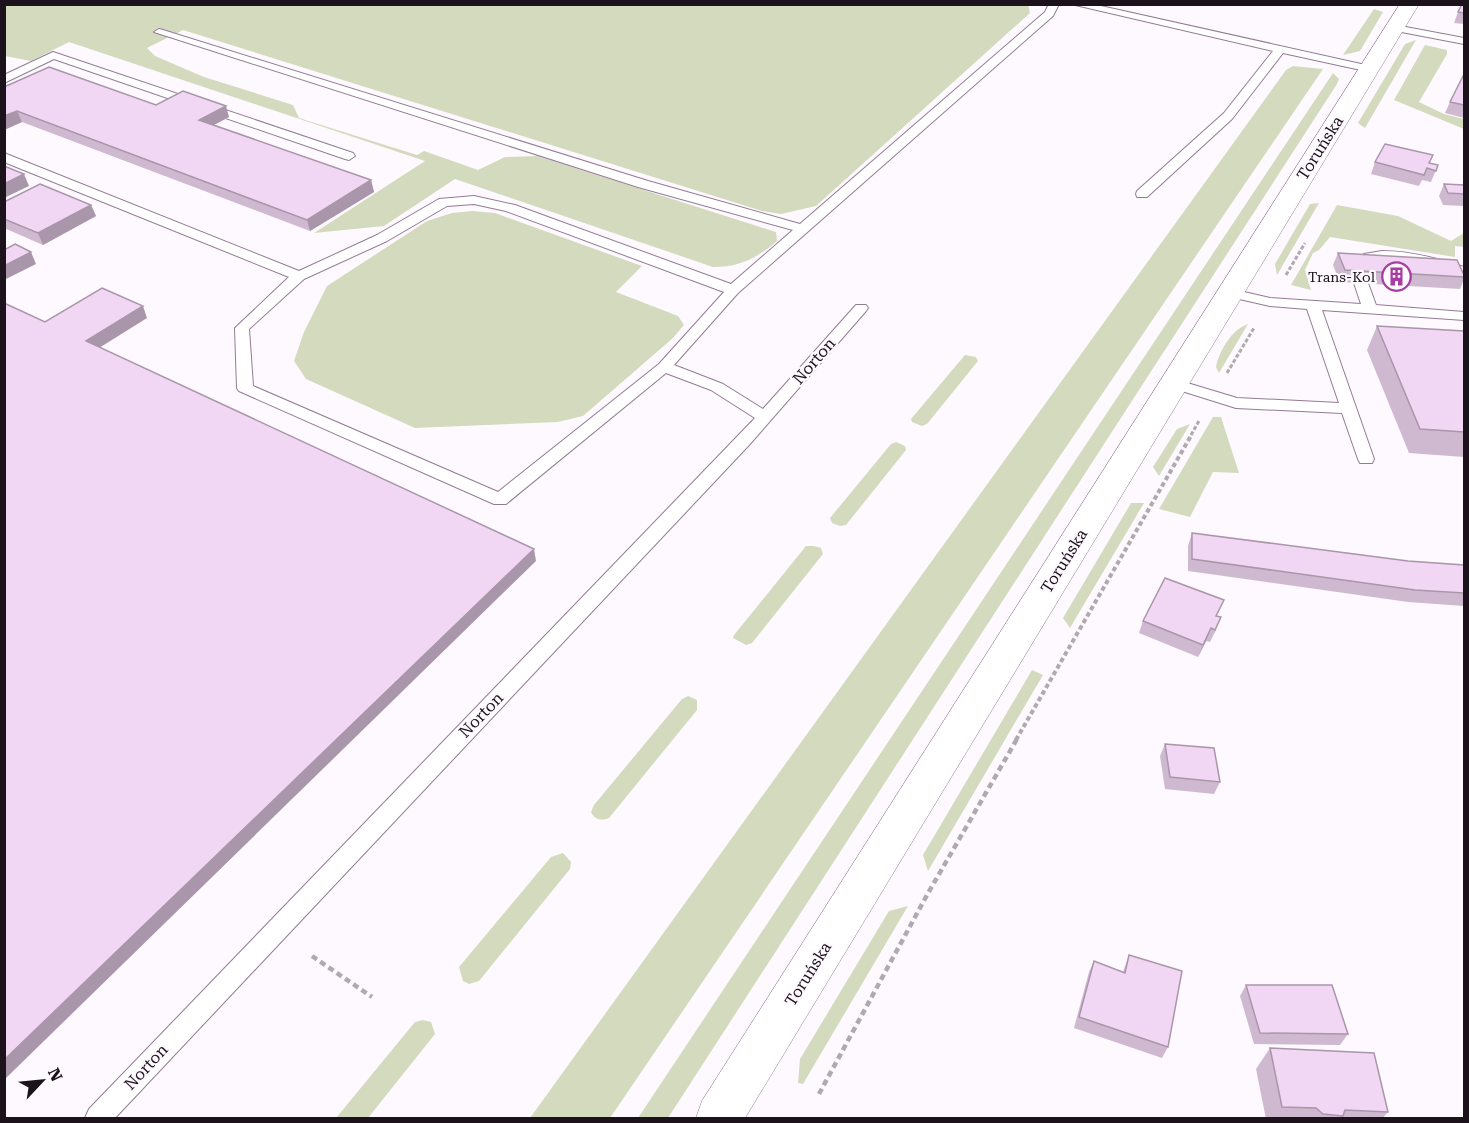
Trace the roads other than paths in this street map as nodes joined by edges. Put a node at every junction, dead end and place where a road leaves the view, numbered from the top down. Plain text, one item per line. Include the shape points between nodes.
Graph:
1 (1054, 4) edge
2 (1076, 4) edge
3 (1402, 16) edge
4 (159, 32) dead end
5 (1464, 41) edge
6 (1280, 49) junction
7 (1370, 69) junction
8 (4, 80) edge
9 (349, 156) dead end
10 (4, 157) edge
11 (61, 180) junction
12 (42, 189) edge
13 (1142, 194) dead end
14 (803, 229) junction
15 (1354, 266) edge
16 (1464, 271) edge
17 (299, 276) junction
18 (1361, 283) edge
19 (733, 291) junction
20 (1231, 293) junction
21 (1313, 305) junction
22 (861, 308) dead end
23 (1370, 309) junction
24 (1464, 316) edge
25 (664, 367) junction
26 (1174, 384) junction
27 (1348, 408) junction
28 (765, 417) junction
29 (1366, 459) dead end
30 (98, 1119) edge
31 (719, 1119) edge

1 - 14 lane via 1049,14
2 - 6 lane
3 - 5 lane
3 - 7 street, Toruńska
4 - 14 lane via 643,184
6 - 7 lane
6 - 13 lane via 1228,116
7 - 20 street, Toruńska
8 - 9 lane via 53,55
10 - 11 lane
11 - 12 lane
11 - 17 lane
14 - 19 lane
15 - 16 lane via 1358,261 1380,255 1415,257
17 - 19 lane via 382,238 444,202 474,200 510,208
17 - 25 lane via 242,328 245,388 501,500
18 - 23 lane
19 - 25 lane
20 - 21 lane via 1270,302
20 - 26 street, Toruńska
21 - 23 lane
21 - 27 lane
22 - 28 lane, Norton
23 - 24 lane
25 - 28 lane via 717,387
26 - 27 lane via 1236,403
26 - 31 street, Toruńska
27 - 29 lane
28 - 30 lane, Norton

